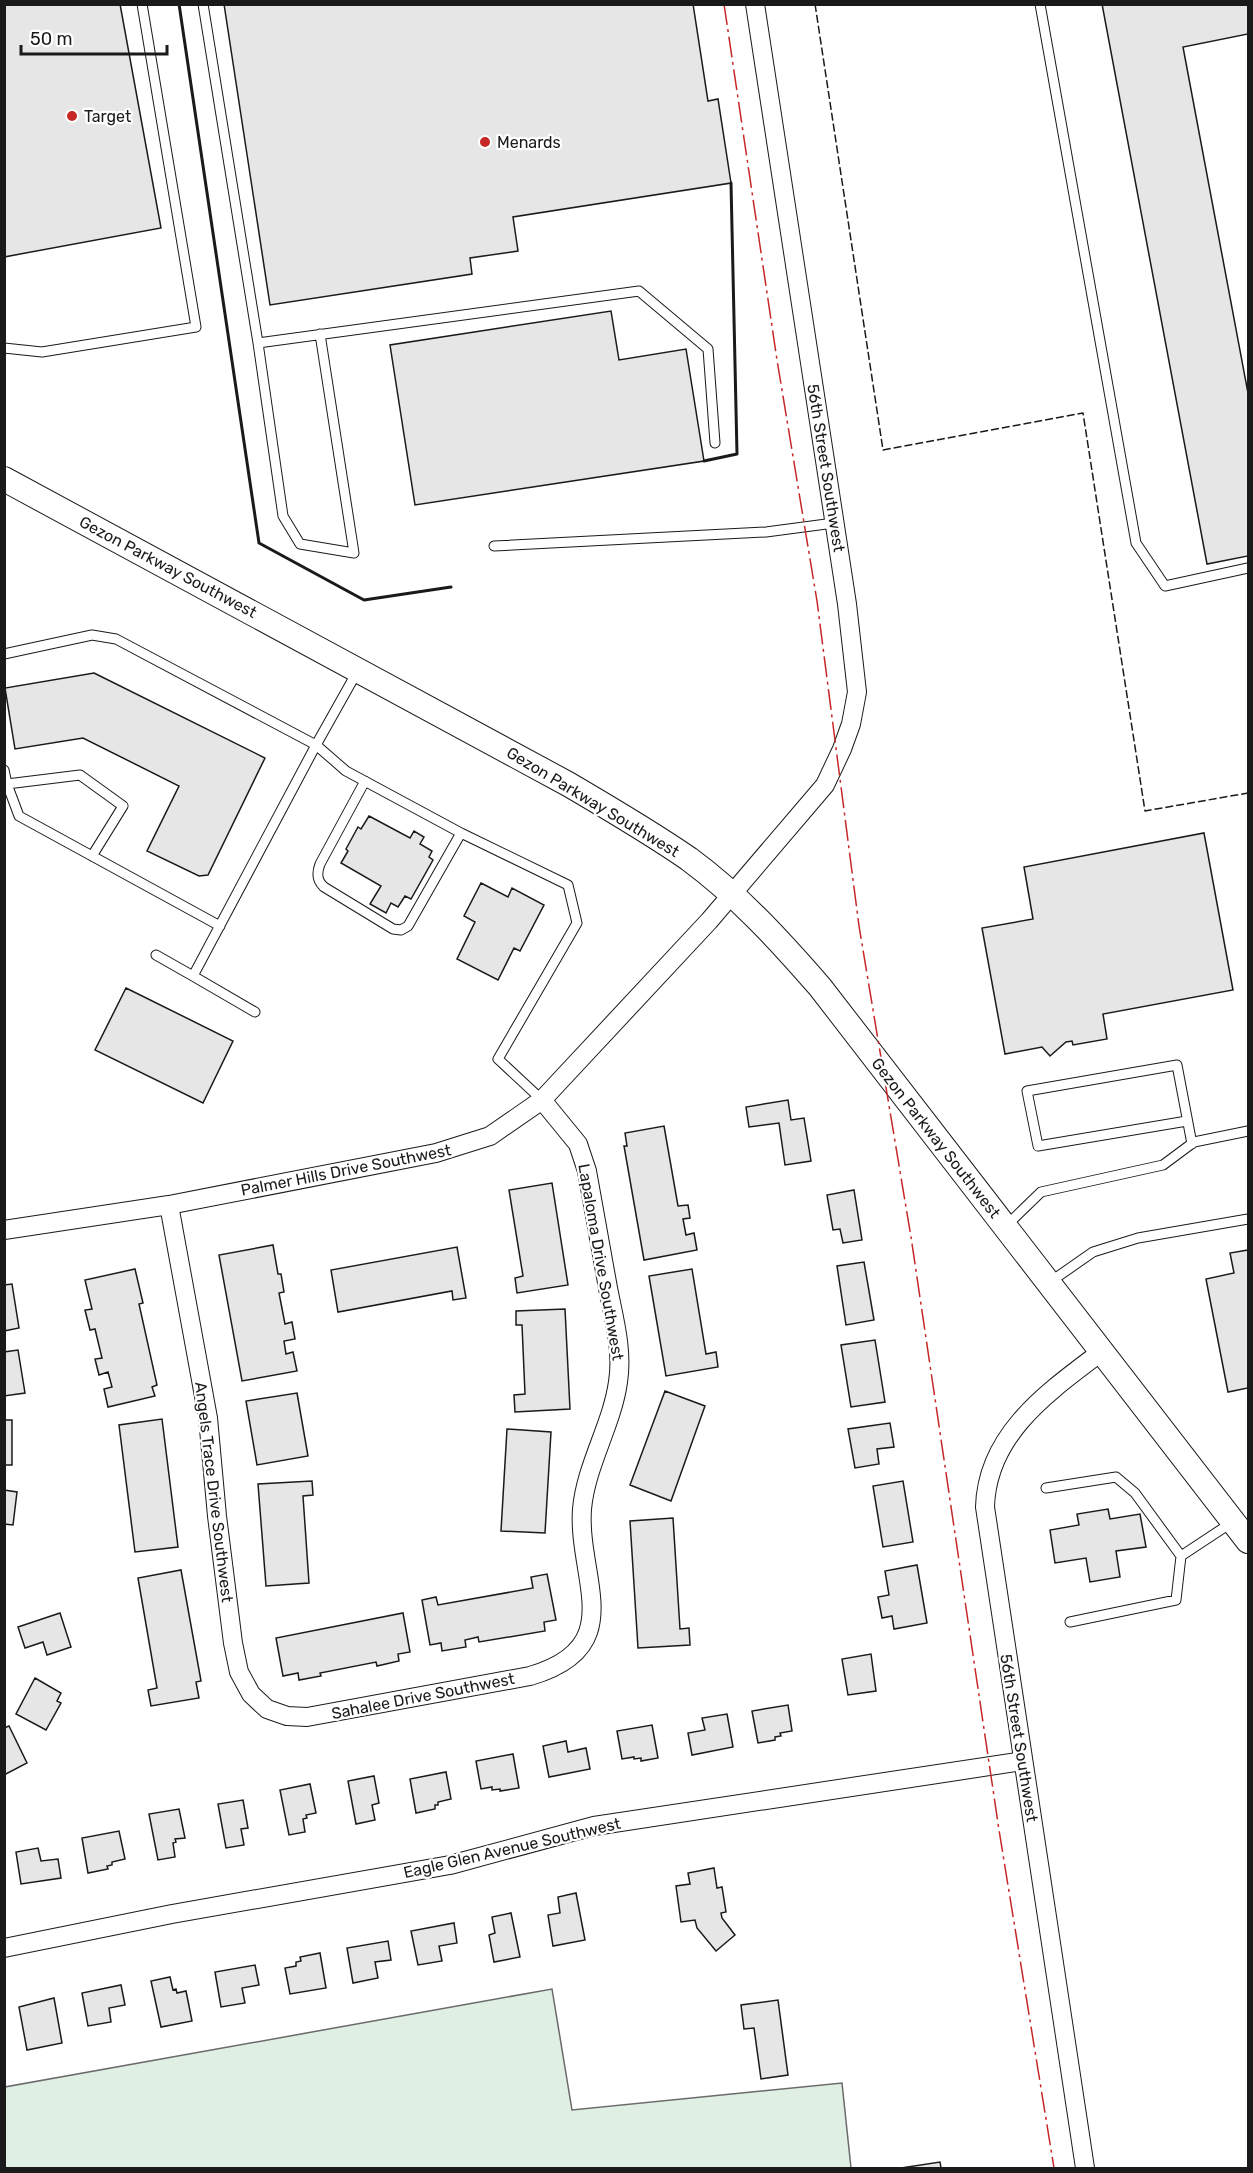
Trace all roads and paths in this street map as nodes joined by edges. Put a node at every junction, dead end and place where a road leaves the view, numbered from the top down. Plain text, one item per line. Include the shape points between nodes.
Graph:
1 (142, 4) edge
2 (203, 4) edge
3 (755, 4) edge
4 (1040, 4) edge
5 (320, 334) junction
6 (258, 343) junction
7 (4, 348) edge
8 (715, 442) dead end
9 (4, 479) edge
10 (834, 524) junction
11 (494, 546) dead end
12 (1248, 568) edge
13 (4, 654) edge
14 (358, 670) junction
15 (316, 745) junction
16 (4, 770) edge
17 (365, 781) junction
18 (7, 784) junction
19 (460, 833) junction
20 (92, 856) junction
21 (730, 894) junction
22 (220, 926) junction
23 (156, 955) dead end
24 (193, 976) junction
25 (255, 1012) dead end
26 (542, 1100) junction
27 (1187, 1121) junction
28 (1248, 1131) edge
29 (1192, 1144) junction
30 (169, 1205) junction
31 (1248, 1219) edge
32 (1005, 1227) junction
33 (4, 1230) edge
34 (1048, 1283) junction
35 (1101, 1352) junction
36 (1046, 1488) dead end
37 (1233, 1522) junction
38 (1248, 1541) edge
39 (1181, 1556) junction
40 (1070, 1622) dead end
41 (581, 1645) joint
42 (259, 1703) joint
43 (1023, 1761) junction
44 (4, 1948) edge
45 (1085, 2169) edge

1 - 7 lane via 195,327 42,352
2 - 6 lane
3 - 10 street, 56th Street Southwest
4 - 12 lane via 1136,543 1166,586
5 - 6 lane
5 - 6 lane via 354,553 300,544 283,516
5 - 8 lane via 639,291 708,349
9 - 14 main road, Gezon Parkway Southwest
10 - 11 lane via 766,532
10 - 21 street, 56th Street Southwest via 856,692 852,724 825,785
13 - 15 lane via 92,635 116,639
14 - 15 lane
14 - 21 main road, Gezon Parkway Southwest via 629,820 691,861
15 - 17 lane via 346,771
15 - 22 lane
16 - 18 lane
17 - 19 lane
17 - 19 lane via 320,864 318,880 393,929 408,926
18 - 20 lane via 19,816
18 - 20 lane via 80,775 123,806
19 - 26 lane via 568,885 577,923 498,1059
20 - 22 lane
21 - 26 street, Palmer Hills Drive Southwest
21 - 32 main road, Gezon Parkway Southwest via 820,987
22 - 24 lane
23 - 24 lane
24 - 25 lane
26 - 30 street, Palmer Hills Drive Southwest via 490,1136 436,1154
26 - 41 street, Lapaloma Drive Southwest via 578,1144 583,1157 620,1357 615,1400 584,1500 582,1527 593,1613
27 - 27 lane via 1177,1065 1027,1091 1038,1146
27 - 29 lane
28 - 29 lane
29 - 32 lane via 1163,1165 1041,1192
30 - 33 street, Palmer Hills Drive Southwest
30 - 42 street, Angels Trace Drive Southwest via 208,1418 234,1652 244,1685
31 - 34 lane via 1138,1238 1093,1252
32 - 34 main road, Gezon Parkway Southwest
34 - 35 main road, Gezon Parkway Southwest
35 - 37 main road, Gezon Parkway Southwest
35 - 43 street, 56th Street Southwest via 1052,1389 1015,1426 999,1451 985,1494
36 - 39 lane via 1116,1477 1135,1493
37 - 38 main road, Gezon Parkway Southwest
37 - 39 lane
39 - 40 lane via 1176,1600
41 - 42 street, Sahalee Drive Southwest via 561,1664 530,1676 307,1718 281,1715
43 - 44 street, Eagle Glen Avenue Southwest via 594,1826 450,1865
43 - 45 street, 56th Street Southwest

